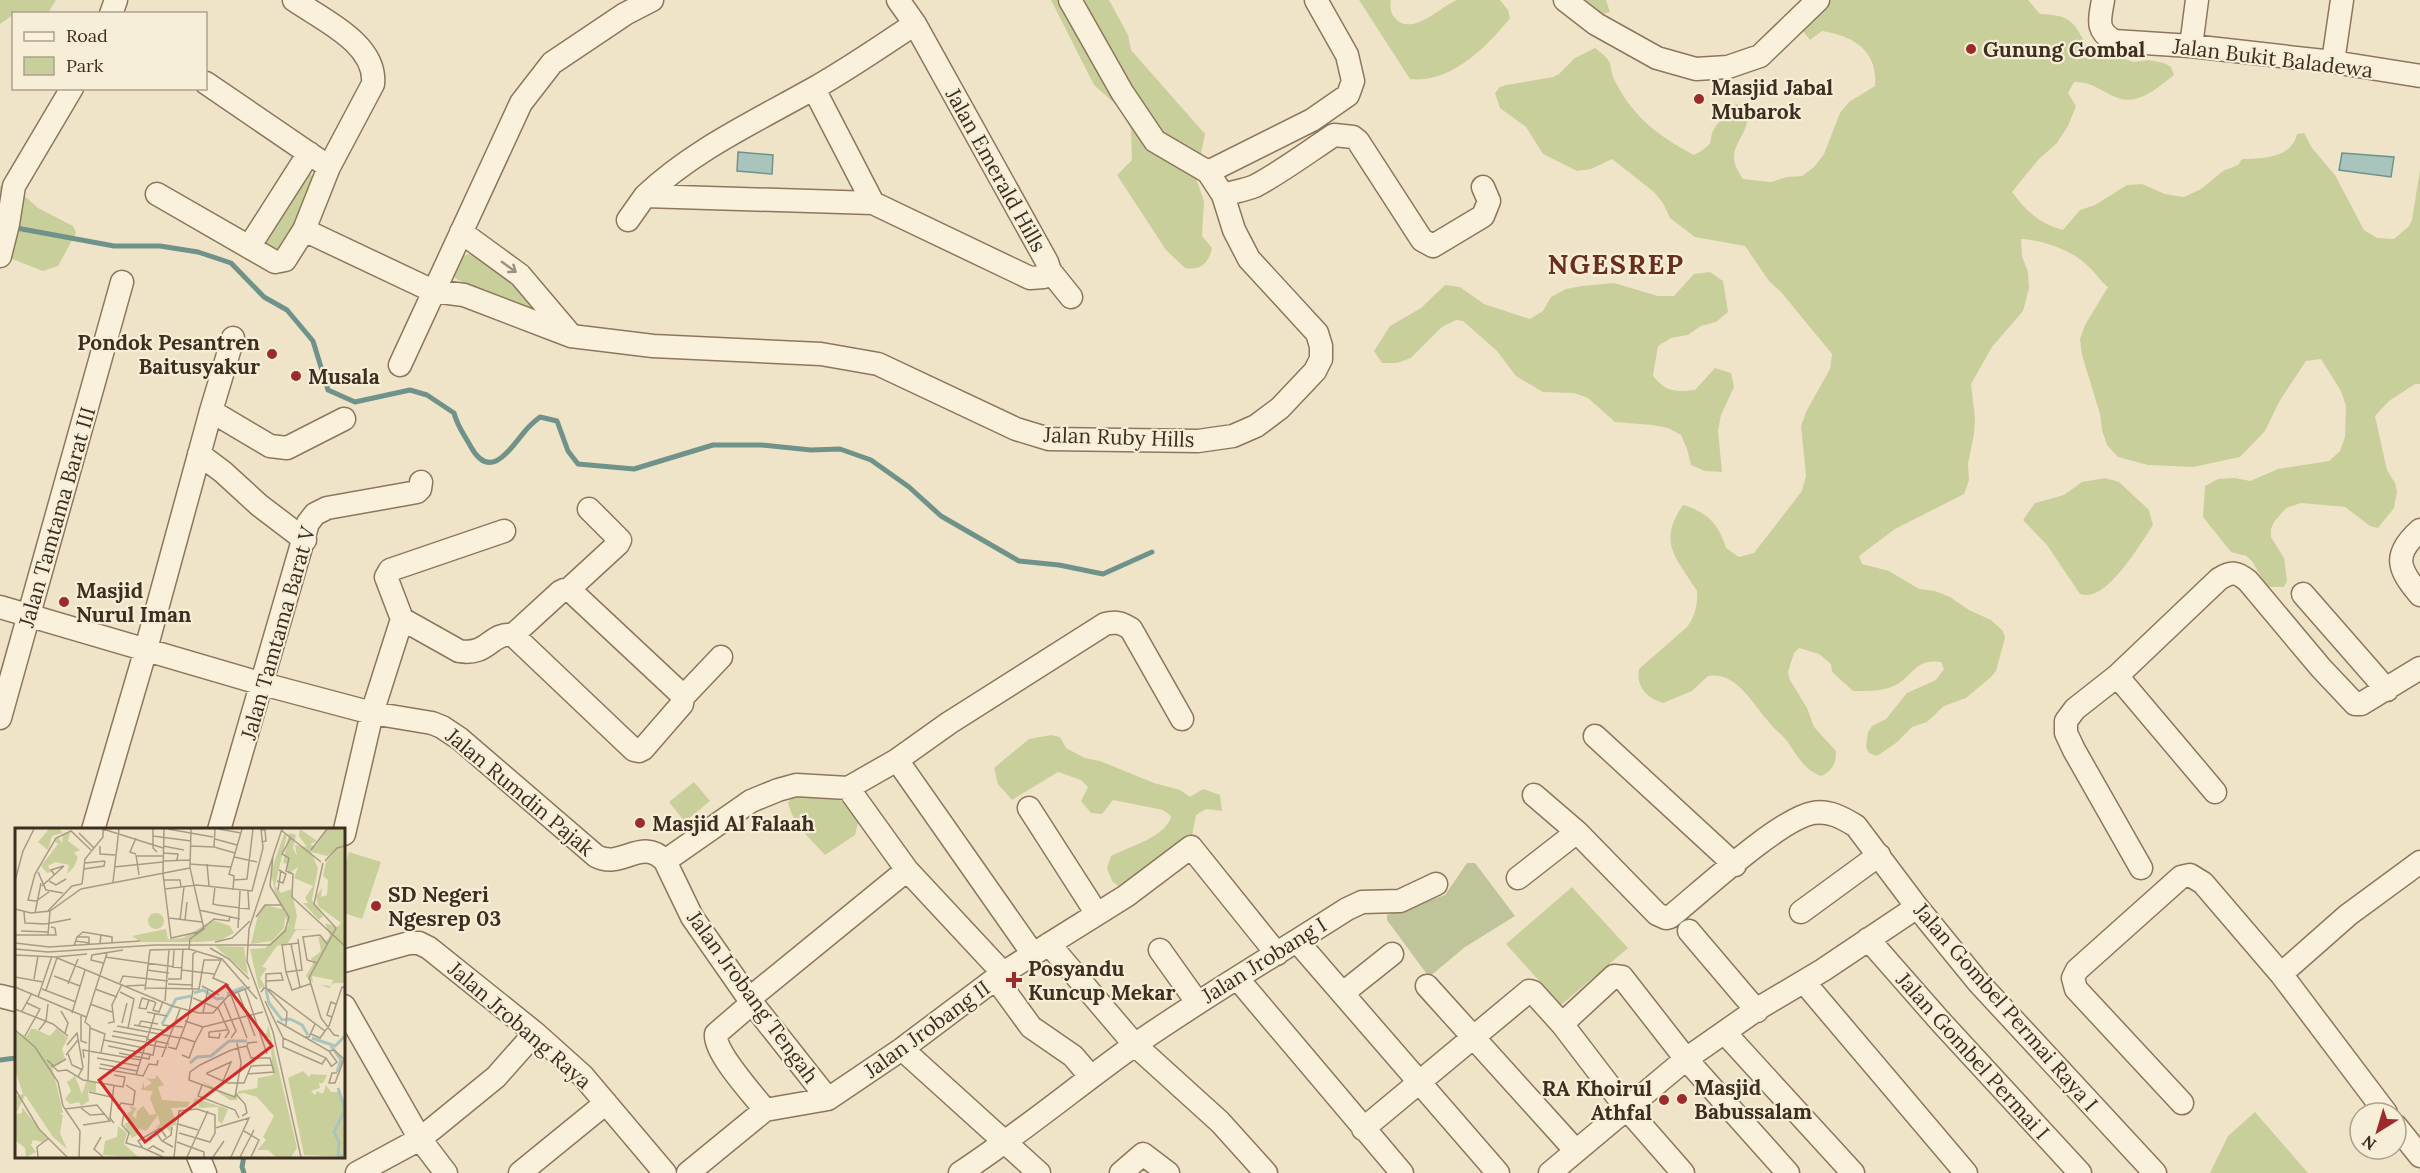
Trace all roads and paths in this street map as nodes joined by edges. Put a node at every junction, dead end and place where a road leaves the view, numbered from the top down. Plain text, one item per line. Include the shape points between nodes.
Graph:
1 (294, 0) edge
2 (651, 0) edge
3 (898, 0) edge
4 (1070, 0) edge
5 (1316, 0) edge
6 (1565, 0) edge
7 (1818, 0) edge
8 (2103, 0) edge
9 (2197, 0) edge
10 (2342, 0) edge
11 (915, 24) junction
12 (2191, 46) junction
13 (2333, 62) junction
14 (2420, 76) edge
15 (207, 84) edge
16 (814, 89) junction
17 (71, 90) edge
18 (309, 153) junction
19 (329, 167) junction
20 (1208, 172) junction
21 (7, 183) edge
22 (1483, 187) dead end
23 (157, 194) dead end
24 (1223, 195) junction
25 (645, 196) junction
26 (873, 203) junction
27 (628, 220) dead end
28 (304, 230) junction
29 (461, 232) junction
30 (249, 247) junction
31 (0, 256) edge
32 (1050, 271) junction
33 (122, 282) dead end
34 (433, 291) junction
35 (1071, 297) dead end
36 (571, 336) junction
37 (233, 338) dead end
38 (400, 365) dead end
39 (211, 411) junction
40 (344, 419) dead end
41 (199, 454) junction
42 (421, 482) dead end
43 (589, 509) dead end
44 (2420, 530) edge
45 (504, 531) dead end
46 (305, 540) junction
47 (568, 590) junction
48 (2303, 594) dead end
49 (2420, 595) edge
50 (0, 607) edge
51 (30, 616) junction
52 (402, 619) junction
53 (513, 635) junction
54 (146, 649) junction
55 (721, 657) dead end
56 (2420, 668) edge
57 (2117, 676) junction
58 (263, 684) junction
59 (2387, 690) junction
60 (683, 697) junction
61 (372, 713) junction
62 (0, 717) edge
63 (1182, 719) dead end
64 (1595, 736) dead end
65 (897, 760) junction
66 (848, 788) junction
67 (2215, 792) dead end
68 (1534, 795) dead end
69 (1029, 808) dead end
70 (94, 828) edge
71 (220, 828) edge
72 (345, 830) edge
73 (1577, 832) junction
74 (1879, 855) junction
75 (665, 861) junction
76 (2420, 864) edge
77 (1735, 865) junction
78 (2141, 868) dead end
79 (907, 870) junction
80 (1518, 878) dead end
81 (1436, 884) dead end
82 (1917, 907) junction
83 (1801, 912) dead end
84 (1097, 914) junction
85 (1689, 931) dead end
86 (1868, 939) junction
87 (1297, 941) junction
88 (1041, 949) junction
89 (1160, 950) dead end
90 (1277, 954) junction
91 (1392, 954) dead end
92 (345, 961) edge
93 (2282, 974) junction
94 (1000, 976) junction
95 (1237, 978) junction
96 (1804, 982) junction
97 (1427, 986) dead end
98 (1343, 993) junction
99 (0, 996) edge
100 (15, 999) edge
101 (750, 1001) junction
102 (1197, 1002) junction
103 (345, 1008) edge
104 (1757, 1011) junction
105 (1562, 1024) junction
106 (535, 1033) junction
107 (1725, 1033) junction
108 (1472, 1037) junction
109 (1135, 1045) junction
110 (902, 1049) junction
111 (1686, 1059) junction
112 (1091, 1077) junction
113 (1418, 1083) junction
114 (828, 1099) junction
115 (2377, 1101) edge
116 (606, 1103) junction
117 (2182, 1103) dead end
118 (1627, 1109) junction
119 (765, 1110) junction
120 (1363, 1129) junction
121 (420, 1139) junction
122 (2408, 1141) edge
123 (1005, 1143) junction
124 (2420, 1156) edge
125 (199, 1158) edge
126 (1575, 1161) edge
127 (205, 1173) edge
128 (357, 1173) edge
129 (446, 1173) edge
130 (520, 1173) edge
131 (665, 1173) edge
132 (688, 1173) edge
133 (960, 1173) edge
134 (1039, 1173) edge
135 (1121, 1173) edge
136 (1168, 1173) edge
137 (1266, 1173) edge
138 (1402, 1173) edge
139 (1498, 1173) edge
140 (1550, 1173) edge
141 (1683, 1173) edge
142 (1788, 1173) edge
143 (1852, 1173) edge
144 (1966, 1173) edge
145 (2080, 1173) edge
146 (2155, 1173) edge

1 - 19 street via 357,44 372,66 373,84
2 - 29 street via 552,63 540,77 521,103
3 - 11 street, Jalan Emerald Hills
4 - 20 street via 1155,141
5 - 20 street via 1347,55 1353,81 1348,95 1312,120
6 - 7 street via 1596,24 1657,58 1696,69 1728,68 1761,56
8 - 12 street, Jalan Bukit Baladewa via 2100,24 2105,36 2114,41
9 - 12 street
10 - 13 street
11 - 16 street
11 - 32 street, Jalan Emerald Hills
12 - 13 street, Jalan Bukit Baladewa
13 - 14 street, Jalan Bukit Baladewa
15 - 18 street
16 - 25 street via 678,168
16 - 26 street
17 - 21 street
18 - 19 street
18 - 30 street
19 - 28 street
20 - 24 street, Jalan Ruby Hills
21 - 31 street via 8,226
22 - 24 street via 1489,201 1483,216 1433,246 1422,240 1353,137 1334,135 1253,187
23 - 30 street
24 - 36 street, Jalan Ruby Hills via 1234,231 1249,259 1317,333 1321,346 1321,359 1315,371 1280,408 1256,426 1233,436 1198,441 1049,439 1016,429 878,364 821,354 653,346
25 - 26 street, Jalan Emerald Hills
25 - 27 street
26 - 32 street, Jalan Emerald Hills via 1030,278 1044,277
28 - 30 street via 282,262
28 - 34 street, Jalan Ruby Hills
29 - 34 street
29 -> 36 street via 520,275
32 - 35 street
33 - 51 street, Jalan Tamtama Barat III
34 - 36 street, Jalan Ruby Hills via 464,295
34 - 38 street
37 - 39 street
39 - 40 street via 280,449
39 - 41 street
41 - 46 street
41 - 54 street
42 - 46 street, Jalan Tamtama Barat V via 417,492 320,510 308,523
43 - 47 street via 620,540
44 - 49 street via 2401,553 2405,578
45 - 52 street via 388,571 386,577
46 - 58 street, Jalan Tamtama Barat V
47 - 53 street via 560,592
47 - 60 street
48 - 59 street
50 - 51 street, Jalan Rumdin Pajak
51 - 54 street, Jalan Rumdin Pajak
51 - 62 street, Jalan Tamtama Barat III
52 - 53 street via 459,651 478,651 500,635
52 - 61 street
53 - 60 street via 634,750 639,751 682,704
54 - 58 street, Jalan Rumdin Pajak
54 - 70 street
55 - 60 street
56 - 59 street
57 - 59 street via 2230,573 2240,574 2248,581 2355,704
57 - 67 street
57 - 78 street via 2075,709 2066,721 2066,733
58 - 61 street, Jalan Rumdin Pajak
58 - 71 street, Jalan Tamtama Barat V
61 - 72 street
61 - 75 street, Jalan Rumdin Pajak via 442,727 602,859 652,851
63 - 65 street via 1131,629 1114,622 1105,624
64 - 77 street
65 - 66 street
65 - 88 street
66 - 75 street via 796,785 778,790 752,801
66 - 79 street
68 - 73 street
69 - 84 street
73 - 77 street via 1657,914 1666,918
73 - 80 street
74 - 77 street, Jalan Gombel Permai Raya I via 1856,826 1827,813 1813,813 1799,817
74 - 82 street, Jalan Gombel Permai Raya I
74 - 83 street
75 - 101 street, Jalan Jrobang Tengah via 692,917
76 - 93 street via 2348,915
79 - 94 street
79 - 101 street
81 - 87 street, Jalan Jrobang I via 1400,901 1358,903
82 - 86 street
82 - 146 street, Jalan Gombel Permai Raya I via 1979,983
84 - 88 street, Jalan Jrobang II
84 - 90 street, Jalan Jrobang II via 1191,847
85 - 104 street
86 - 96 street
86 - 145 street, Jalan Gombel Permai I
87 - 90 street, Jalan Jrobang I
87 - 98 street
88 - 94 street, Jalan Jrobang II
88 - 109 street
89 - 102 street
90 - 95 street, Jalan Jrobang I
91 - 98 street
92 - 106 street, Jalan Jrobang Raya via 419,943
93 - 115 street
93 - 117 street via 2204,883 2190,874 2181,877 2076,970 2076,989
94 - 110 street, Jalan Jrobang II
94 - 112 street via 1031,1027 1073,1056
95 - 102 street, Jalan Jrobang I
95 - 120 street
96 - 104 street
96 - 144 street
97 - 108 street
98 - 113 street
99 - 100 street
101 - 114 street, Jalan Jrobang Tengah
101 - 119 street via 715,1039
102 - 109 street, Jalan Jrobang I
103 - 121 street
104 - 107 street
105 - 108 street via 1529,991
105 - 111 street via 1614,976 1619,976
105 - 118 street
106 - 116 street, Jalan Jrobang Raya via 584,1076
106 - 121 street via 496,1077
107 - 111 street
107 - 143 street
108 - 113 street
108 - 126 street
109 - 112 street, Jalan Jrobang I
109 - 137 street via 1220,1122
110 - 114 street, Jalan Jrobang II
110 - 123 street
111 - 118 street
111 - 142 street
112 - 123 street, Jalan Jrobang I
113 - 120 street
113 - 139 street
114 - 119 street, Jalan Jrobang II
116 - 130 street
116 - 131 street, Jalan Jrobang Raya
118 - 126 street
118 - 141 street
119 - 132 street, Jalan Jrobang II
120 - 138 street
121 - 128 street
121 - 129 street
122 - 124 street
123 - 133 street, Jalan Jrobang I
123 - 134 street
125 - 127 street
126 - 140 street
135 - 136 street via 1143,1154

